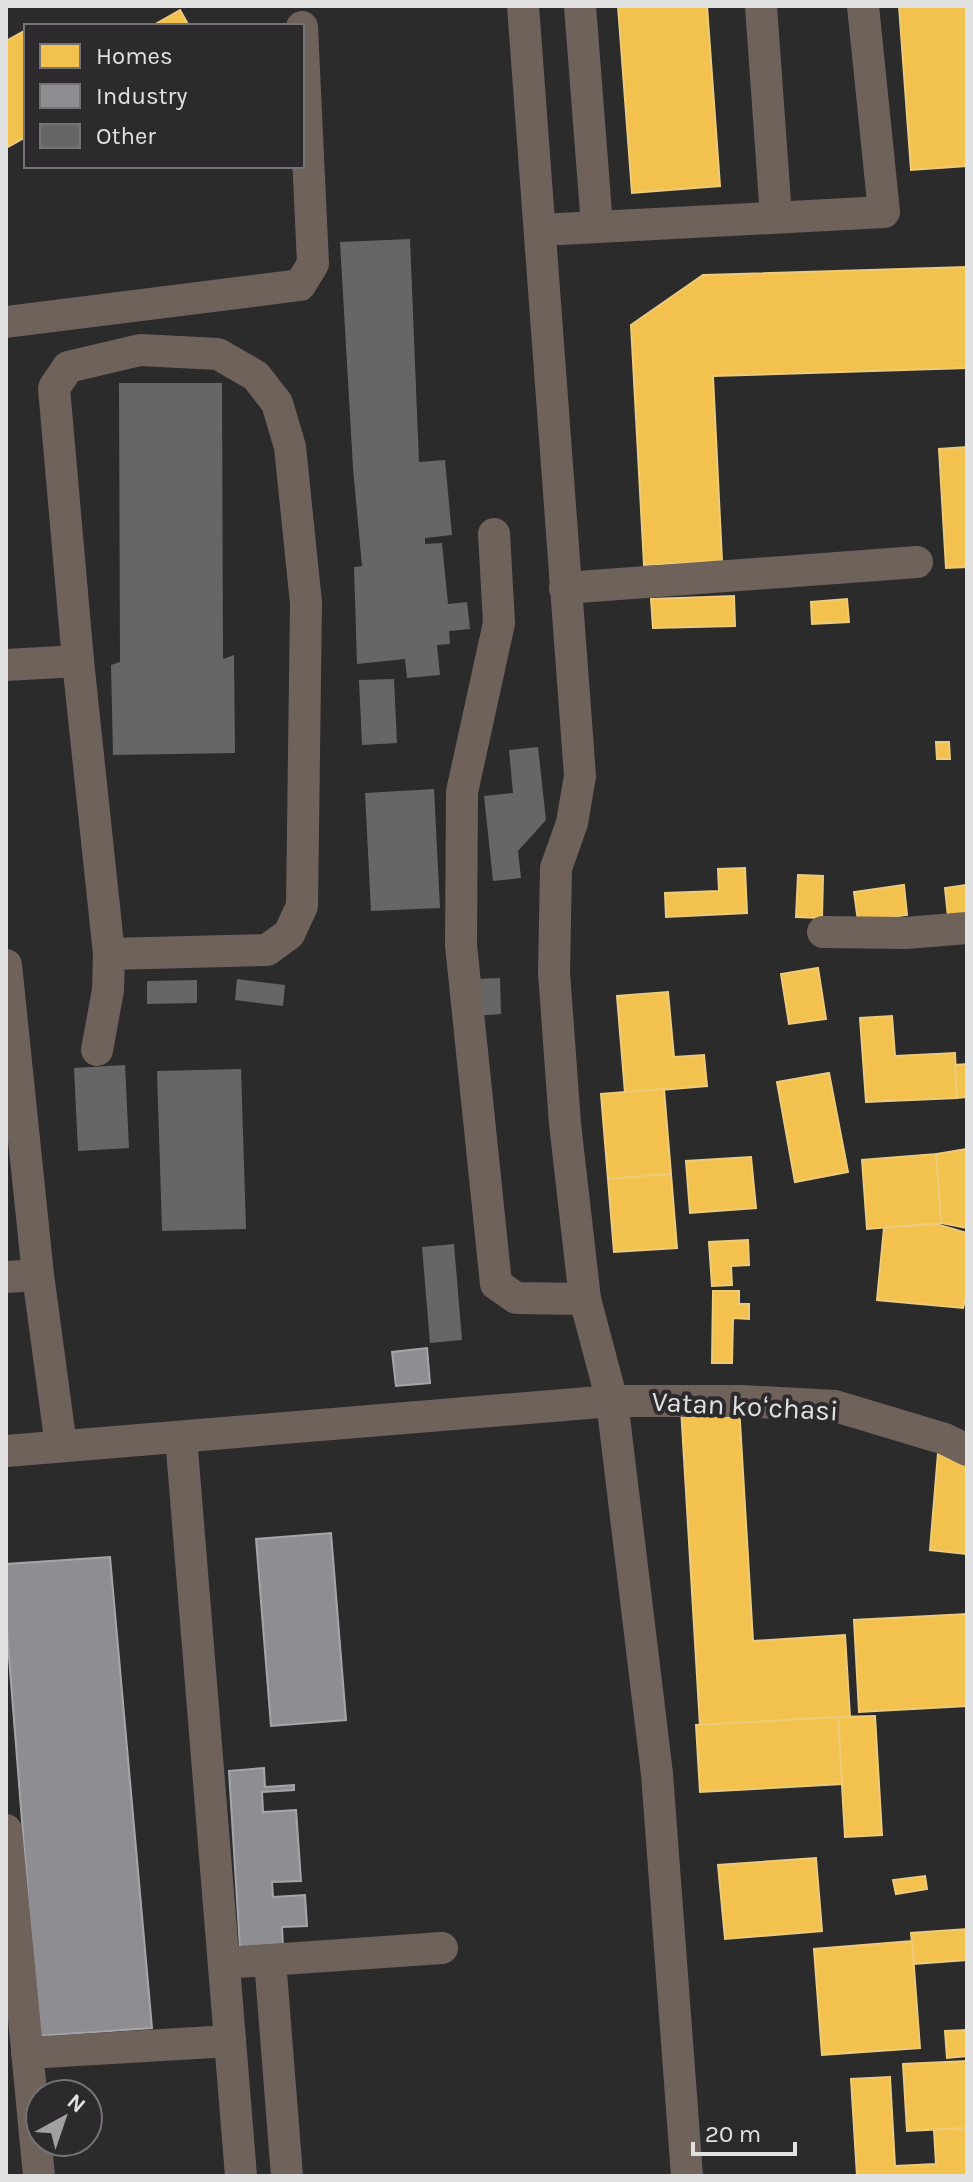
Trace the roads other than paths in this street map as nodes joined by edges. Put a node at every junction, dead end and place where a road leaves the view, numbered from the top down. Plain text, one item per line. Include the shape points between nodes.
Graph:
1 (523, 6) edge
2 (580, 6) edge
3 (761, 6) edge
4 (863, 6) edge
5 (304, 70) edge
6 (776, 217) junction
7 (597, 226) junction
8 (541, 230) junction
9 (6, 322) edge
10 (494, 534) dead end
11 (917, 562) dead end
12 (565, 588) junction
13 (78, 661) junction
14 (6, 665) edge
15 (967, 928) edge
16 (823, 932) dead end
17 (109, 954) junction
18 (6, 965) edge
19 (97, 1050) dead end
20 (38, 1275) junction
21 (6, 1277) edge
22 (585, 1299) junction
23 (612, 1401) junction
24 (181, 1437) junction
25 (61, 1446) junction
26 (967, 1450) edge
27 (6, 1451) edge
28 (6, 1830) edge
29 (442, 1948) dead end
30 (270, 1960) junction
31 (224, 1963) junction
32 (230, 2041) junction
33 (27, 2053) junction
34 (39, 2176) edge
35 (241, 2176) edge
36 (287, 2176) edge
37 (687, 2176) edge

1 - 8 street
2 - 7 street
3 - 6 street
4 - 6 street via 884,212
5 - 9 street via 313,264 300,285
6 - 7 street
7 - 8 street
8 - 12 street
10 - 22 street via 499,623 462,792 461,945 496,1284 516,1298
11 - 12 street
12 - 22 street via 580,776 572,823 556,868 554,972
13 - 14 street
13 - 17 street
13 - 17 street via 54,388 68,367 140,350 218,354 256,376 277,403 290,447 306,603 302,906 289,934 267,950
15 - 16 street
17 - 19 street
18 - 20 street
20 - 21 street
20 - 25 street
22 - 23 street
23 - 24 street, Vatan koʻchasi
23 - 26 street, Vatan koʻchasi via 835,1406
23 - 37 street via 657,1774
24 - 25 street, Vatan koʻchasi
24 - 31 street
25 - 27 street, Vatan koʻchasi
28 - 33 street
29 - 30 street
30 - 31 street
30 - 36 street
31 - 32 street
32 - 33 street
32 - 35 street
33 - 34 street

